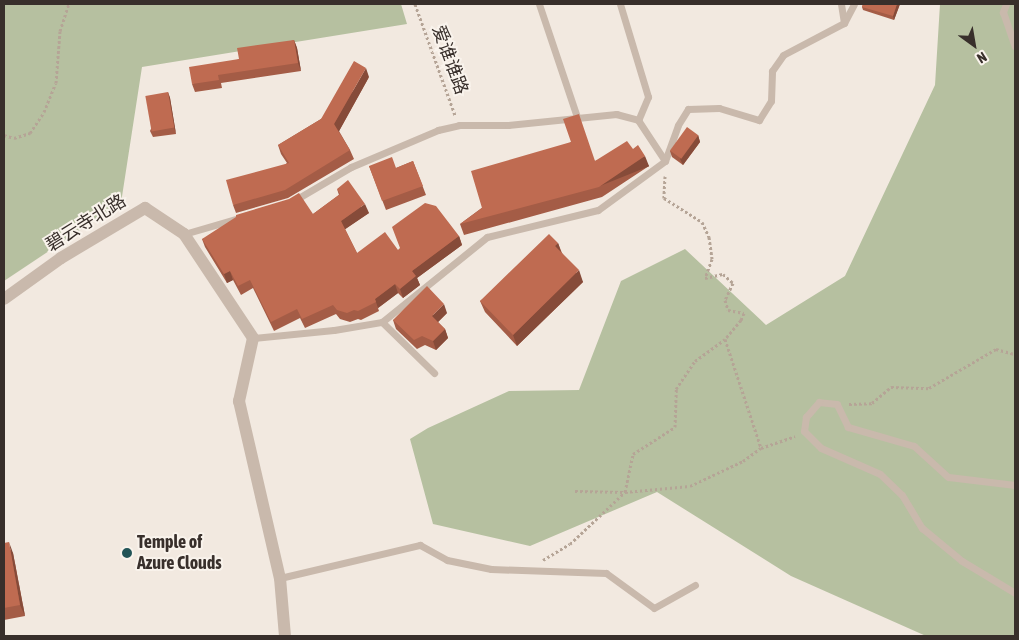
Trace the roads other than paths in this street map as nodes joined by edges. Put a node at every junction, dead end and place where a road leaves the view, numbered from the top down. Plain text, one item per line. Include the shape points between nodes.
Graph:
1 (539, 4) edge
2 (620, 4) edge
3 (841, 4) edge
4 (854, 4) edge
5 (1006, 4) edge
6 (844, 23) junction
7 (1015, 46) edge
8 (577, 117) junction
9 (638, 120) junction
10 (665, 161) junction
11 (290, 203) edge
12 (246, 216) edge
13 (184, 234) junction
14 (4, 299) edge
15 (382, 322) junction
16 (253, 338) junction
17 (434, 373) dead end
18 (1015, 485) edge
19 (280, 578) junction
20 (695, 585) dead end
21 (1015, 593) edge
22 (285, 636) edge

1 - 8 lane
2 - 9 lane via 648,97
3 - 6 lane
4 - 6 lane
5 - 7 lane via 1003,12
6 - 10 lane via 783,54 772,71 771,101 759,120 719,108 688,109 678,125
8 - 9 lane via 616,114
8 - 11 lane via 508,125 458,125 438,130 351,166
9 - 10 lane
10 - 15 lane via 598,210 488,237
12 - 13 lane
13 - 14 street, 碧云寺北路 via 145,208 61,258
13 - 16 street, 碧云寺北路
15 - 16 lane
15 - 17 lane
16 - 19 street via 239,400
18 - 21 lane via 948,477 914,446 848,427 837,404 820,402 806,417 804,430 821,448 880,474 902,495 922,528 962,561
19 - 20 lane via 420,544 447,560 491,569 606,573 654,608
19 - 22 street

